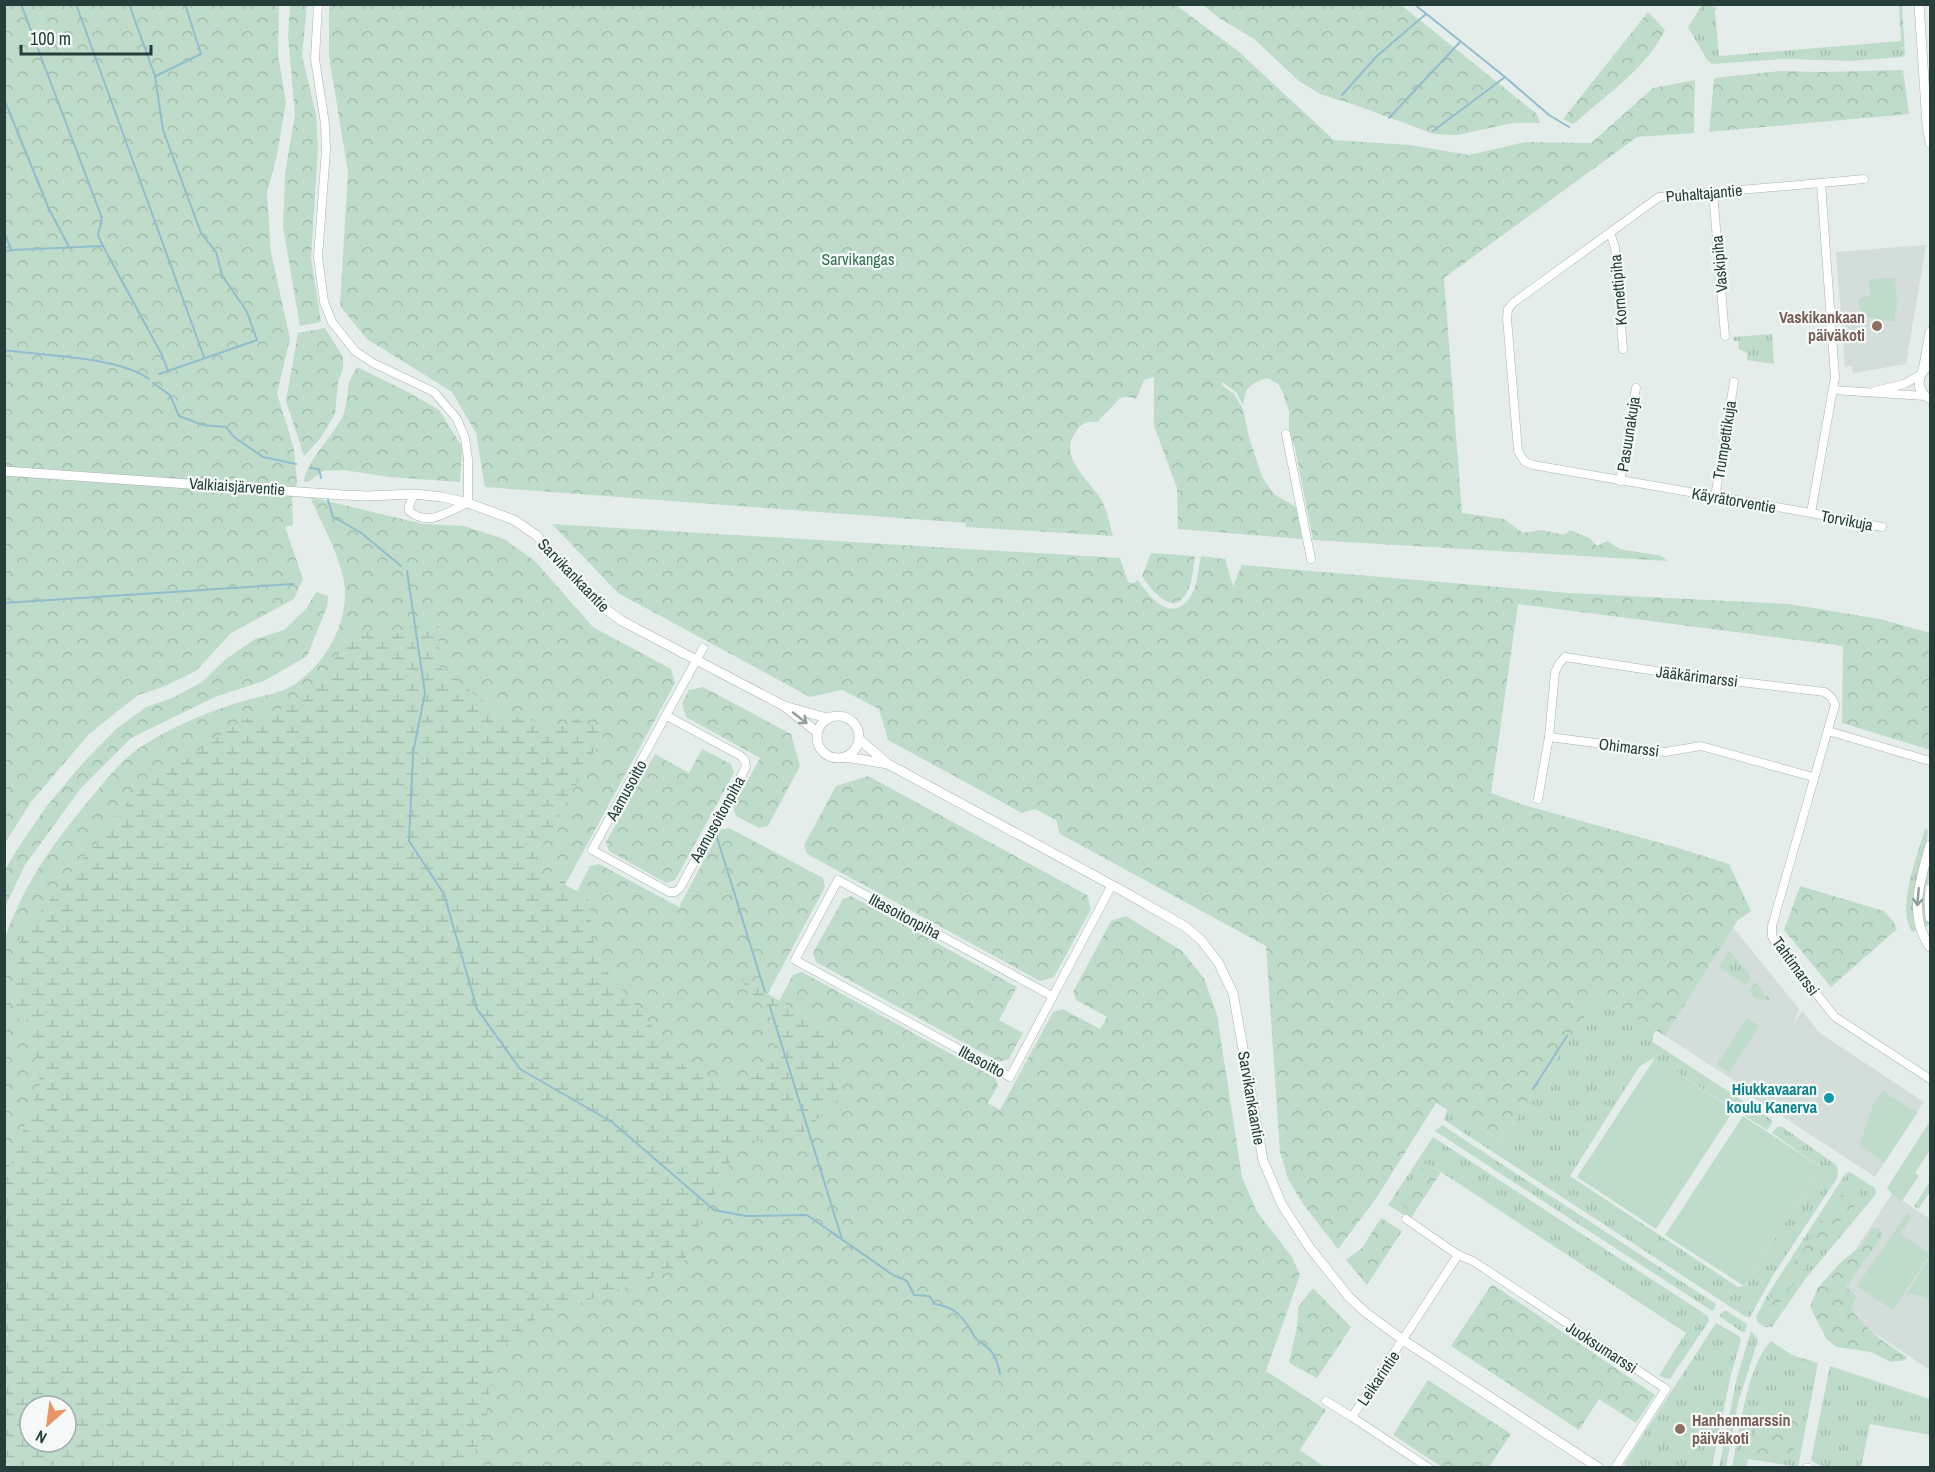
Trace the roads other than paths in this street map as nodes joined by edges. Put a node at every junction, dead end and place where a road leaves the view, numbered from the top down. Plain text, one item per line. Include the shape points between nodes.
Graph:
1 (318, 4) edge
2 (1918, 4) edge
3 (1930, 143) edge
4 (1864, 180) dead end
5 (1821, 183) junction
6 (1713, 192) junction
7 (1610, 233) junction
8 (1930, 332) edge
9 (1725, 336) dead end
10 (1623, 349) dead end
11 (1924, 370) edge
12 (1734, 382) dead end
13 (1636, 388) dead end
14 (1833, 390) junction
15 (1865, 394) junction
16 (1929, 399) edge
17 (1286, 434) dead end
18 (1533, 465) joint
19 (4, 471) edge
20 (1620, 481) junction
21 (414, 494) junction
22 (1715, 497) junction
23 (468, 503) junction
24 (1811, 513) junction
25 (1882, 527) dead end
26 (1311, 559) dead end
27 (703, 648) dead end
28 (697, 660) junction
29 (784, 706) junction
30 (667, 716) junction
31 (827, 718) junction
32 (1828, 731) junction
33 (817, 732) junction
34 (1549, 737) junction
35 (860, 740) junction
36 (845, 758) junction
37 (1930, 761) edge
38 (888, 764) junction
39 (1813, 777) junction
40 (1538, 799) dead end
41 (1930, 845) edge
42 (1112, 885) junction
43 (1930, 889) edge
44 (675, 892) joint
45 (1930, 918) edge
46 (1930, 947) edge
47 (795, 960) joint
48 (1052, 996) junction
49 (1930, 1079) edge
50 (1406, 1219) dead end
51 (1458, 1254) junction
52 (1403, 1340) junction
53 (1326, 1401) dead end
54 (1352, 1417) junction
55 (1429, 1467) edge
56 (1599, 1467) edge
57 (1615, 1467) edge

1 - 23 street via 315,59 326,150 318,257 324,302 332,322 355,351 434,392 457,419 468,459
2 - 3 street
4 - 5 street, Puhaltajantie
5 - 6 street, Puhaltajantie
5 - 14 street
6 - 7 street, Puhaltajantie via 1659,197
6 - 9 street, Vaskipiha
7 - 10 street, Kornettipiha via 1615,247
7 - 18 street, Puhaltajantie via 1509,309 1518,451 1524,461
8 - 11 street
11 - 15 street via 1904,384
11 - 16 street via 1919,385
12 - 22 street, Trumpettikuja
13 - 20 street, Pasuunakuja
14 - 15 street
14 - 24 street
15 - 16 street
17 - 26 street
18 - 20 street, Käyrätorventie
19 - 21 street, Valkiaisjärventie via 343,495
20 - 22 street, Käyrätorventie
21 - 23 street, Valkiaisjärventie
21 - 23 street via 409,511 428,520
22 - 24 street, Käyrätorventie
23 - 28 street, Sarvikankaantie via 514,520 536,535 600,605 622,621
24 - 25 street, Torvikuja
27 - 28 street, Aamusoitto
28 - 29 street, Sarvikankaantie
28 - 30 street, Aamusoitto
29 - 31 street, Sarvikankaantie
29 -> 33 street, Sarvikankaantie
30 - 44 street, Aamusoitonpiha via 741,756 746,767
30 - 44 street, Aamusoitto via 592,850
31 - 33 street
31 - 35 street, Sarvikankaantie via 850,719 856,724
32 - 34 street, Jääkärimarssi via 1835,705 1825,692 1565,657 1555,672
32 - 37 street
32 - 39 street, Tahtimarssi
33 - 36 street, Sarvikankaantie via 824,753
34 - 39 street, Ohimarssi via 1665,752 1701,746
34 - 40 street, Jääkärimarssi
35 - 36 street via 855,751
35 - 38 street, Sarvikankaantie
36 - 38 street, Sarvikankaantie
38 - 42 street, Sarvikankaantie
39 - 49 street, Tahtimarssi via 1772,936 1835,1017
41 -> 46 street via 1917,900 1918,921
42 - 48 street, Iltasoitto
42 - 52 street, Sarvikankaantie via 1186,927 1218,962 1233,993 1263,1160 1282,1205 1349,1296
43 - 45 street
47 - 48 street, Iltasoitonpiha via 838,880
47 - 48 street, Iltasoitto via 1010,1077
50 - 51 street, Juoksumarssi
51 - 52 street
51 - 57 street, Juoksumarssi via 1666,1389
52 - 54 street, Leikarintie
52 - 56 street, Sarvikankaantie
53 - 54 street, Leikarintie
54 - 55 street, Leikarintie

